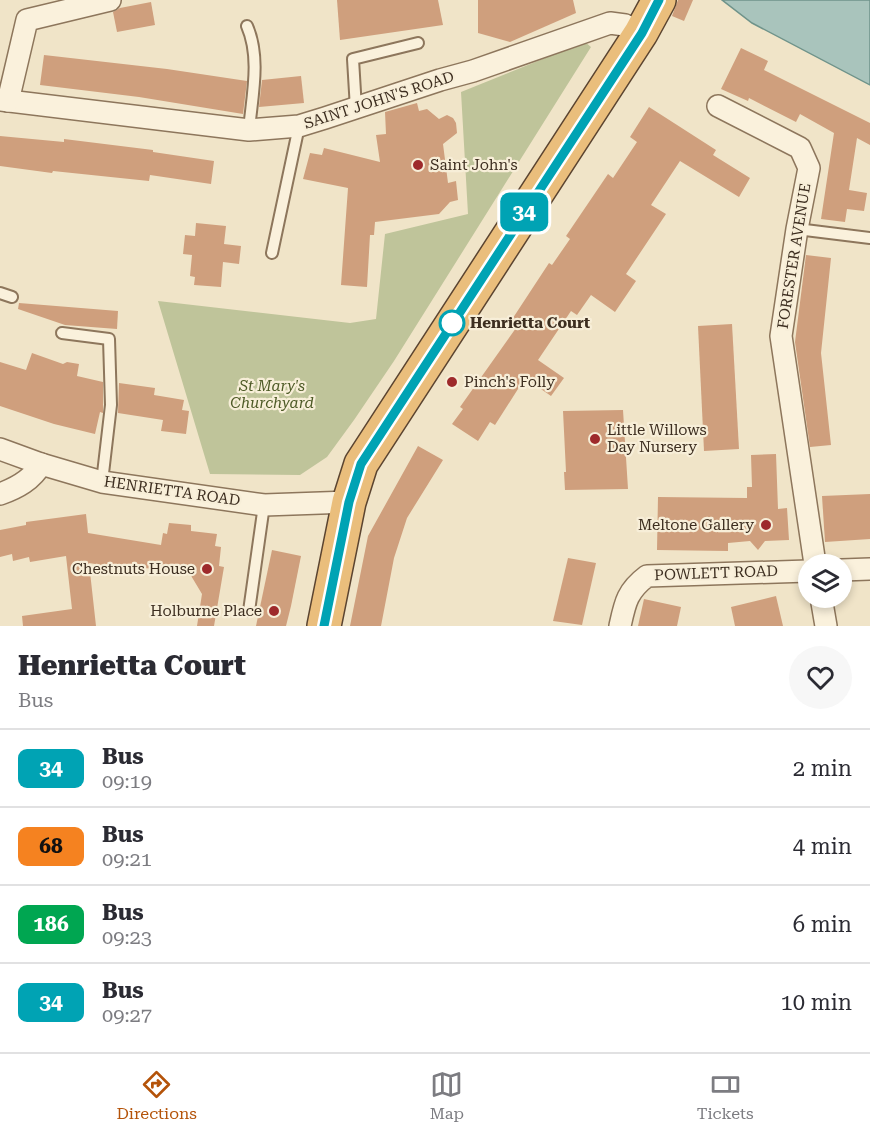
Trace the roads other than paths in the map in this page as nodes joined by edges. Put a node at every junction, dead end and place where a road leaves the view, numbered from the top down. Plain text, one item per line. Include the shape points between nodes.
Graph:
1 (110, 0) edge
2 (659, 0) edge
3 (247, 26) dead end
4 (642, 33) junction
5 (418, 43) dead end
6 (4, 101) edge
7 (718, 106) dead end
8 (356, 109) junction
9 (299, 126) junction
10 (249, 130) junction
11 (797, 229) junction
12 (870, 238) edge
13 (272, 254) dead end
14 (0, 293) edge
15 (12, 297) dead end
16 (62, 333) dead end
17 (0, 449) edge
18 (41, 464) junction
19 (102, 482) junction
20 (0, 494) edge
21 (349, 502) junction
22 (264, 505) junction
23 (814, 554) edge
24 (870, 569) edge
25 (852, 570) edge
26 (798, 571) edge
27 (823, 608) edge
28 (249, 611) dead end
29 (324, 626) edge
30 (620, 626) edge
31 (826, 626) edge

1 - 6 street via 27,20
2 - 4 highway
3 - 10 lane via 254,56
4 - 8 street, SAINT JOHN'S ROAD via 610,23
4 - 21 highway via 361,464
5 - 8 lane via 353,59
6 - 10 street, SAINT JOHN'S ROAD
7 - 11 street, FORESTER AVENUE via 800,148 809,168
8 - 9 street, SAINT JOHN'S ROAD
9 - 10 street, SAINT JOHN'S ROAD
9 - 13 lane
11 - 12 lane
11 - 23 street, FORESTER AVENUE via 781,336
14 - 15 lane
16 - 19 lane via 109,339 111,405
17 - 18 street, HENRIETTA ROAD
18 - 19 street, HENRIETTA ROAD
18 - 20 street via 26,481
19 - 22 street, HENRIETTA ROAD
21 - 22 street, HENRIETTA ROAD
21 - 29 highway
22 - 28 lane
24 - 25 street
26 - 30 street, POWLETT ROAD via 646,576 633,586
27 - 31 street

